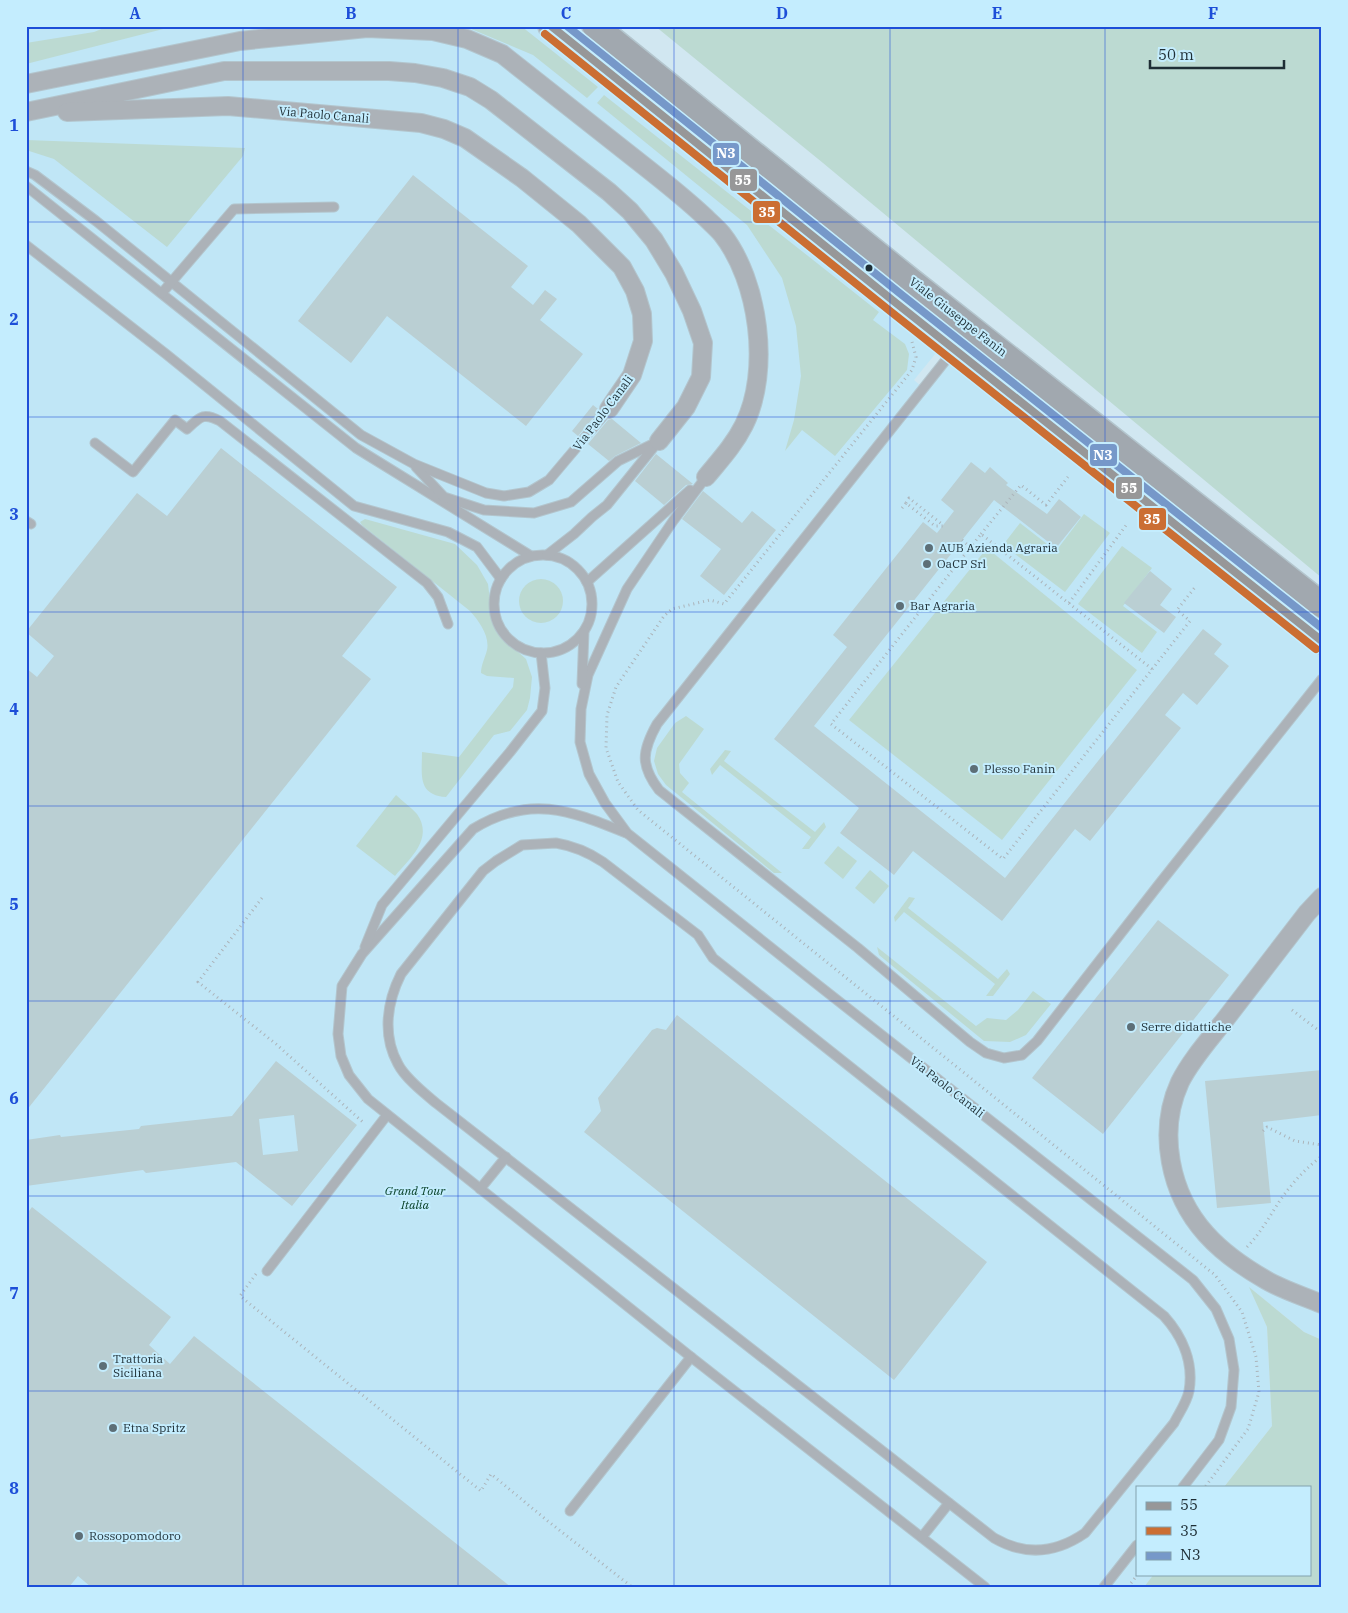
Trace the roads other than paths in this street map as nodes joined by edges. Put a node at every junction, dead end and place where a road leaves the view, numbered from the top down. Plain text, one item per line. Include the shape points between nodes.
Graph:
1 (551, 26) edge
2 (595, 26) edge
3 (26, 84) edge
4 (26, 113) edge
5 (26, 171) edge
6 (26, 186) edge
7 (334, 206) dead end
8 (26, 245) edge
9 (172, 282) junction
10 (162, 293) junction
11 (972, 327) junction
12 (955, 349) junction
13 (609, 408) joint
14 (659, 441) junction
15 (95, 443) dead end
16 (414, 464) junction
17 (706, 477) junction
18 (547, 555) junction
19 (531, 556) junction
20 (501, 579) junction
21 (587, 582) junction
22 (1322, 605) edge
23 (448, 624) dead end
24 (584, 631) junction
25 (1322, 641) edge
26 (541, 653) junction
27 (1322, 679) edge
28 (581, 709) junction
29 (628, 833) junction
30 (1322, 897) edge
31 (362, 954) junction
32 (387, 1114) junction
33 (506, 1157) junction
34 (480, 1189) junction
35 (264, 1269) road end
36 (1322, 1304) edge
37 (691, 1357) junction
38 (1184, 1486) edge
39 (949, 1503) junction
40 (570, 1511) dead end
41 (922, 1537) junction
42 (1136, 1546) edge
43 (1106, 1584) edge
44 (985, 1587) edge
45 (1098, 1587) edge

1 - 12 main road
2 - 11 main road, Viale Giuseppe Fanin
3 - 17 street, Via Paolo Canali via 240,41 367,28 433,30 467,39 502,54 684,198 722,234 740,263 753,299 758,333 754,401 733,444
4 - 13 street, Via Paolo Canali via 228,106 421,123 465,138 579,224 622,267 635,291 642,314 643,341 632,375
4 - 14 street via 224,71 389,71 443,78 470,87 499,106 630,211 654,240 674,273 703,343 701,377 686,407
5 - 9 lane, Via Paolo Canali
6 - 10 lane
7 - 9 lane via 234,209
8 - 20 lane via 354,506 448,532 476,547
9 - 10 lane
9 - 16 lane, Via Paolo Canali via 362,435
10 - 19 lane via 356,448
11 - 12 street
11 - 22 main road, Viale Giuseppe Fanin
12 - 25 main road
12 - 27 lane via 657,724 645,757 648,775 659,790 858,948 970,1042 986,1053 1004,1058 1022,1055 1037,1041
13 - 16 lane, Via Paolo Canali via 550,480 529,492 504,496 486,493
14 - 16 lane via 618,461 571,502 534,513 484,510 444,498
14 - 18 lane via 607,506
15 - 23 lane via 133,472 174,420 187,429 200,417 209,415 426,583 438,597
17 - 21 lane, Via Paolo Canali
17 - 28 lane, Via Paolo Canali via 672,520 628,589 588,675
18 - 19 lane
18 - 21 lane via 563,559 577,568
19 - 20 lane via 517,562
20 - 26 lane via 494,601 501,631 526,650
21 - 24 lane via 592,598 591,615
24 - 26 lane via 573,643 558,651
24 - 28 lane, Via Paolo Canali
26 - 31 lane via 545,688 542,711 382,905
28 - 29 lane, Via Paolo Canali via 580,742 589,774 605,803
29 - 31 lane via 554,809 520,810 488,820 473,829
29 - 38 lane, Via Paolo Canali via 1193,1280 1207,1296 1229,1339 1234,1370 1230,1407 1219,1440
30 - 36 street via 1189,1066 1174,1098 1169,1126 1170,1155 1182,1198 1207,1235 1234,1259 1268,1282
31 - 32 lane via 342,986 338,1034 341,1056 349,1075 368,1100
32 - 34 lane
32 - 35 lane
33 - 34 lane
33 - 39 lane
33 - 39 lane via 424,1093 398,1065 388,1033 388,1013 401,974 483,870 522,845 556,843 573,846 604,862 698,935 713,958 1173,1326 1188,1356 1189,1392 1174,1423 1085,1533 1050,1550 1006,1545
34 - 37 lane
37 - 40 lane
37 - 41 lane
39 - 41 lane
41 - 44 lane
42 - 43 lane
43 - 45 lane

